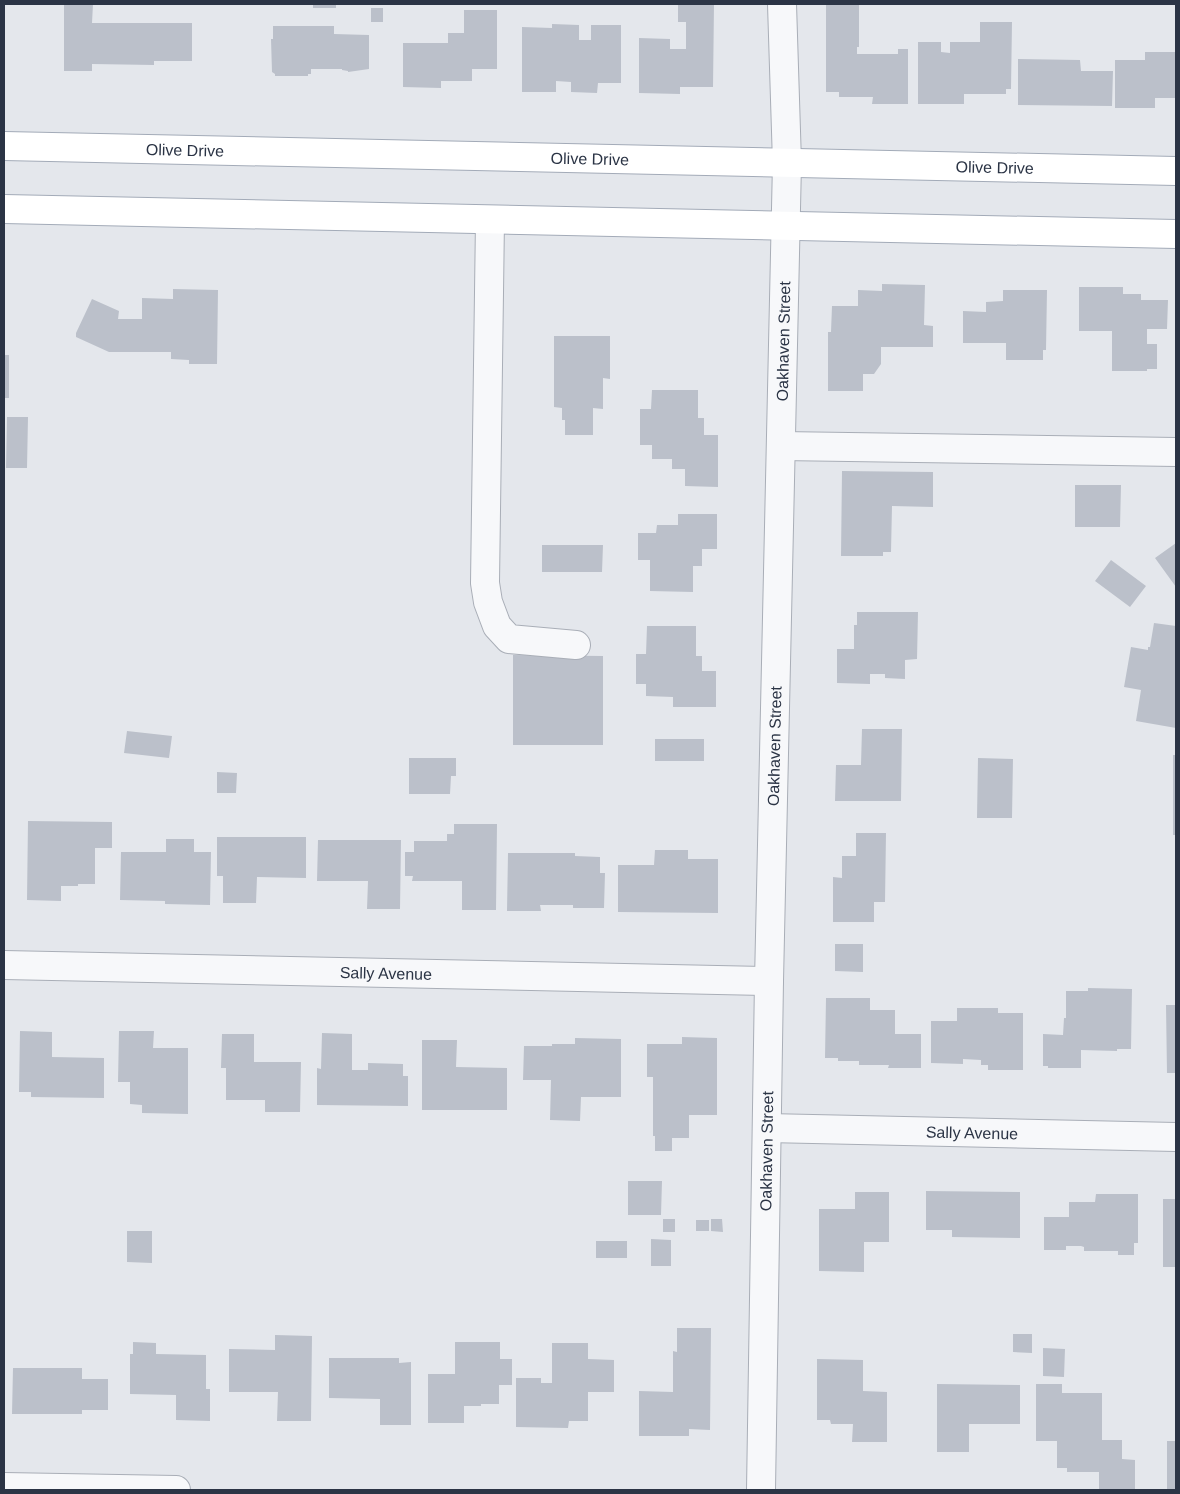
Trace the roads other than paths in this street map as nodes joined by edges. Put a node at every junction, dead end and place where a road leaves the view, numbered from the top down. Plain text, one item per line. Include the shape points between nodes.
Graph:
1 (782, 4) edge
2 (4, 146) edge
3 (788, 163) junction
4 (1176, 171) edge
5 (4, 209) edge
6 (490, 220) junction
7 (786, 226) junction
8 (1176, 234) edge
9 (782, 446) junction
10 (1176, 452) edge
11 (576, 645) dead end
12 (4, 966) edge
13 (769, 981) junction
14 (767, 1128) junction
15 (1176, 1137) edge
16 (4, 1487) edge
17 (176, 1490) edge
18 (761, 1490) edge

1 - 3 street, Oakhaven Street
2 - 3 main road, Olive Drive
3 - 4 main road, Olive Drive
3 - 7 street, Oakhaven Street
5 - 6 main road
6 - 7 main road
6 - 11 street via 485,583 488,602 497,626 510,639
7 - 8 main road
7 - 9 street, Oakhaven Street
9 - 10 street
9 - 13 street, Oakhaven Street
12 - 13 street, Sally Avenue
13 - 14 street, Oakhaven Street
14 - 15 street, Sally Avenue
14 - 18 street, Oakhaven Street
16 - 17 street

